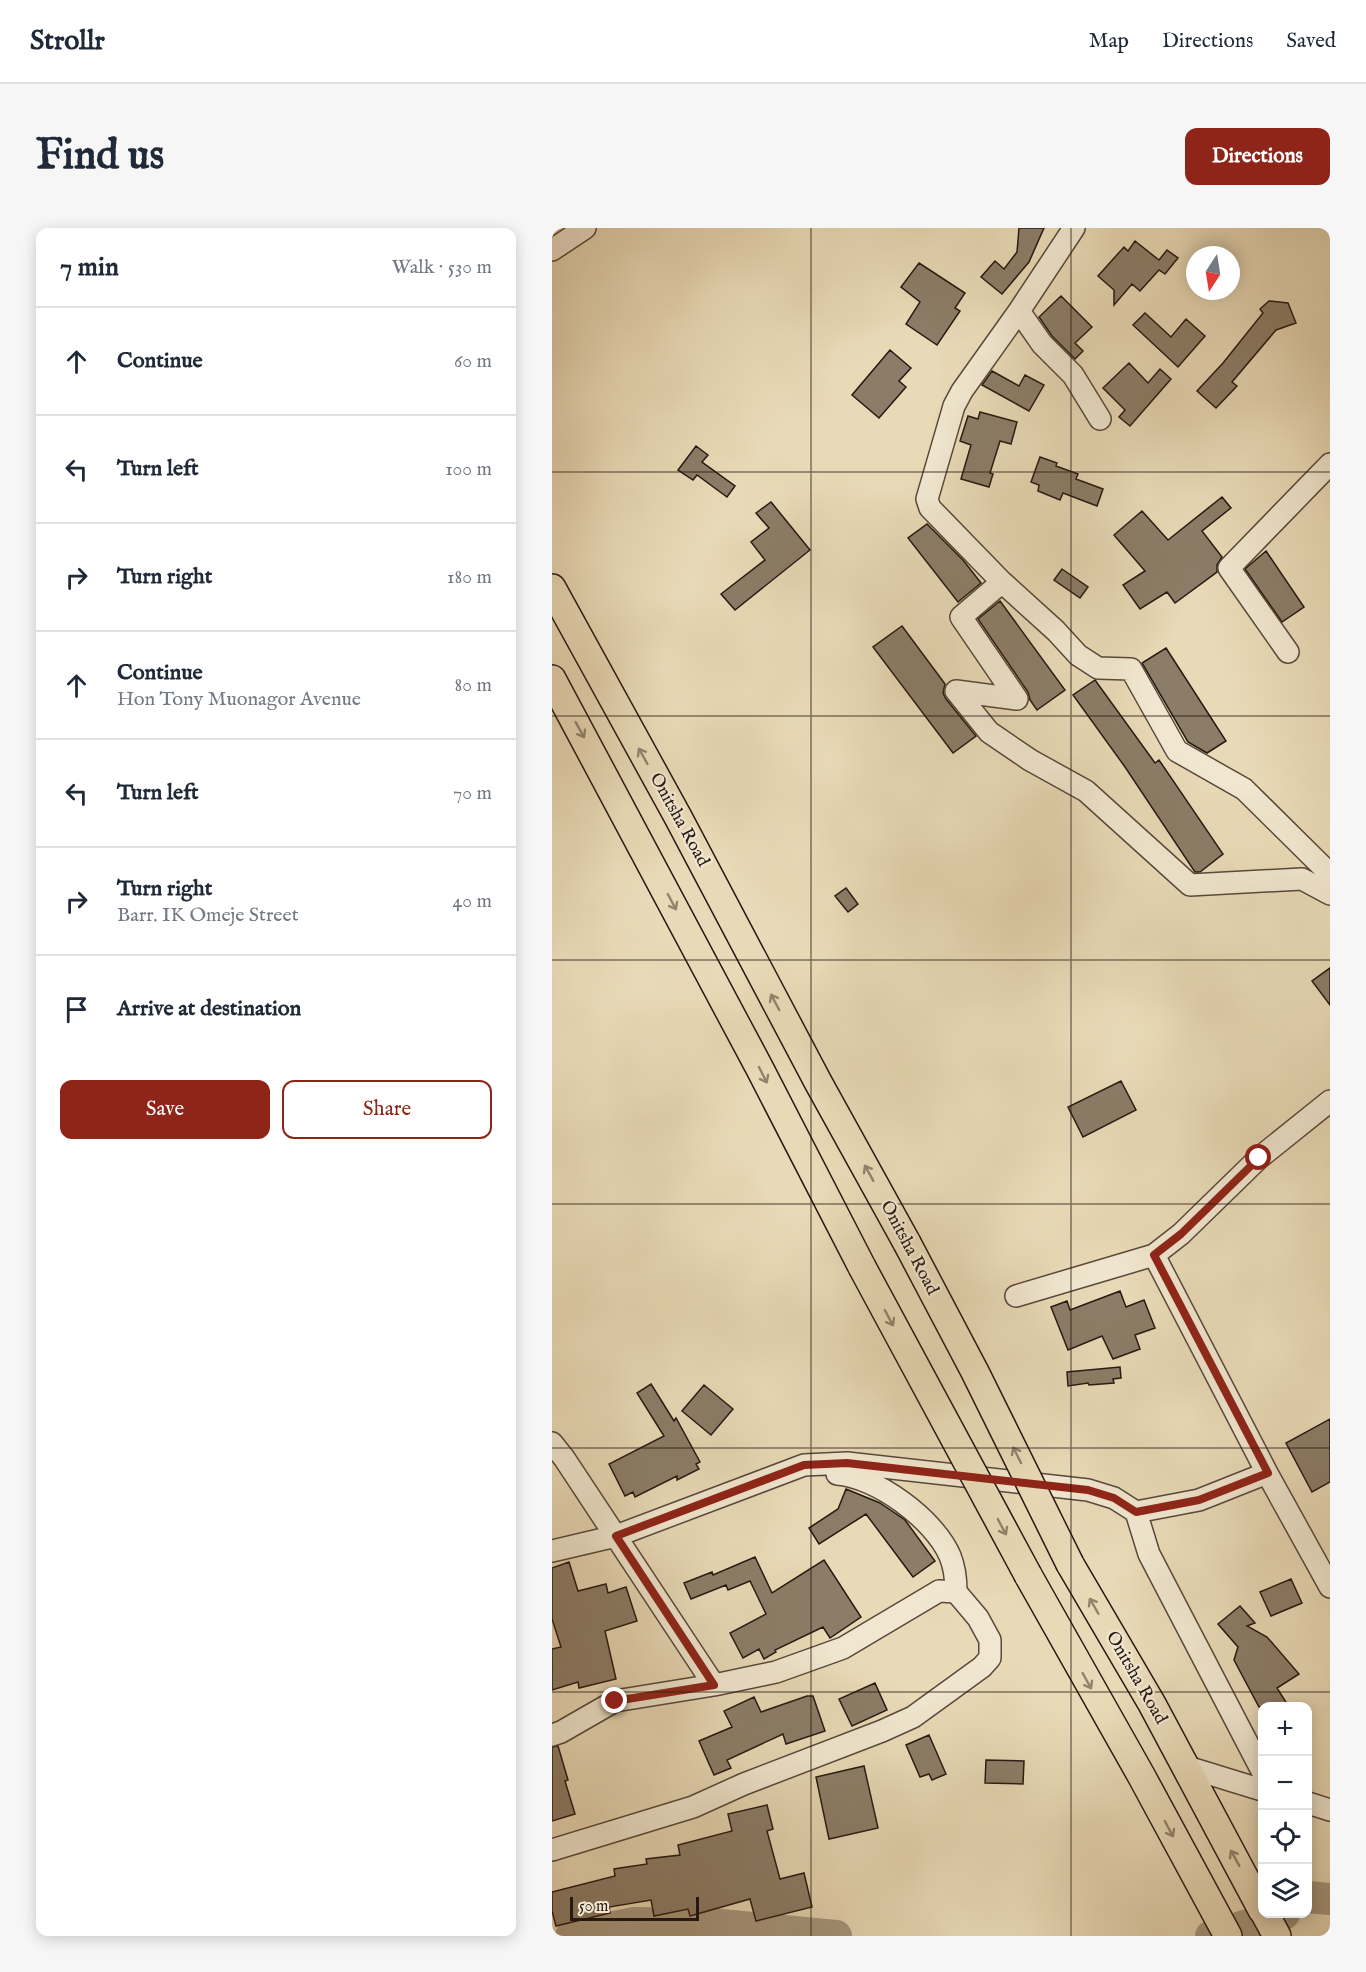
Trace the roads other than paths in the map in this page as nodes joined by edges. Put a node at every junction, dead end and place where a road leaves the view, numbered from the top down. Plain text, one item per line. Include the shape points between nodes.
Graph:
1 (585, 228) edge
2 (1074, 228) edge
3 (552, 250) edge
4 (1019, 311) junction
5 (1100, 419) dead end
6 (1330, 464) edge
7 (1002, 582) junction
8 (552, 588) edge
9 (1288, 652) dead end
10 (552, 679) edge
11 (1330, 874) edge
12 (1330, 894) edge
13 (1330, 1101) edge
14 (1154, 1255) junction
15 (1016, 1296) dead end
16 (552, 1443) edge
17 (804, 1465) junction
18 (1268, 1473) junction
19 (1136, 1512) junction
20 (616, 1536) junction
21 (552, 1551) edge
22 (1330, 1587) edge
23 (948, 1592) junction
24 (714, 1685) junction
25 (552, 1735) edge
26 (1258, 1761) edge
27 (1184, 1766) junction
28 (1258, 1788) edge
29 (1312, 1804) edge
30 (1330, 1810) edge
31 (552, 1850) edge
32 (1258, 1901) edge
33 (1267, 1918) edge
34 (1228, 1936) edge
35 (1277, 1936) edge

1 - 3 street
2 - 4 street
4 - 5 street via 1042,344 1073,375
4 - 7 street via 954,406 927,499 930,508
6 - 9 street via 1229,568
7 - 11 street via 1078,655 1098,668 1131,669 1177,751 1244,789
7 - 12 street via 961,617 1017,699 957,691 989,732 1086,792 1190,885 1302,879
27 -> 8 main road, Onitsha Road, bridge via 1070,1564 907,1243
10 -> 34 main road, bridge via 862,1267
13 - 14 street via 1259,1158
14 - 15 street
14 - 18 street
16 - 20 street
17 - 19 street via 847,1463 1088,1490 1114,1498
17 - 20 street
17 - 23 street via 847,1475 885,1490 926,1522 949,1554 956,1572
18 - 19 street via 1199,1500
18 - 22 street
19 - 26 street via 1149,1554
20 - 21 street
20 - 24 street
23 - 24 street via 843,1648 776,1672
23 - 31 street via 978,1618 990,1640 990,1658 913,1717 693,1807
24 - 25 street via 615,1701
27 - 28 street
32 -> 27 main road, Onitsha Road
29 - 30 street
33 - 35 main road, Onitsha Road

